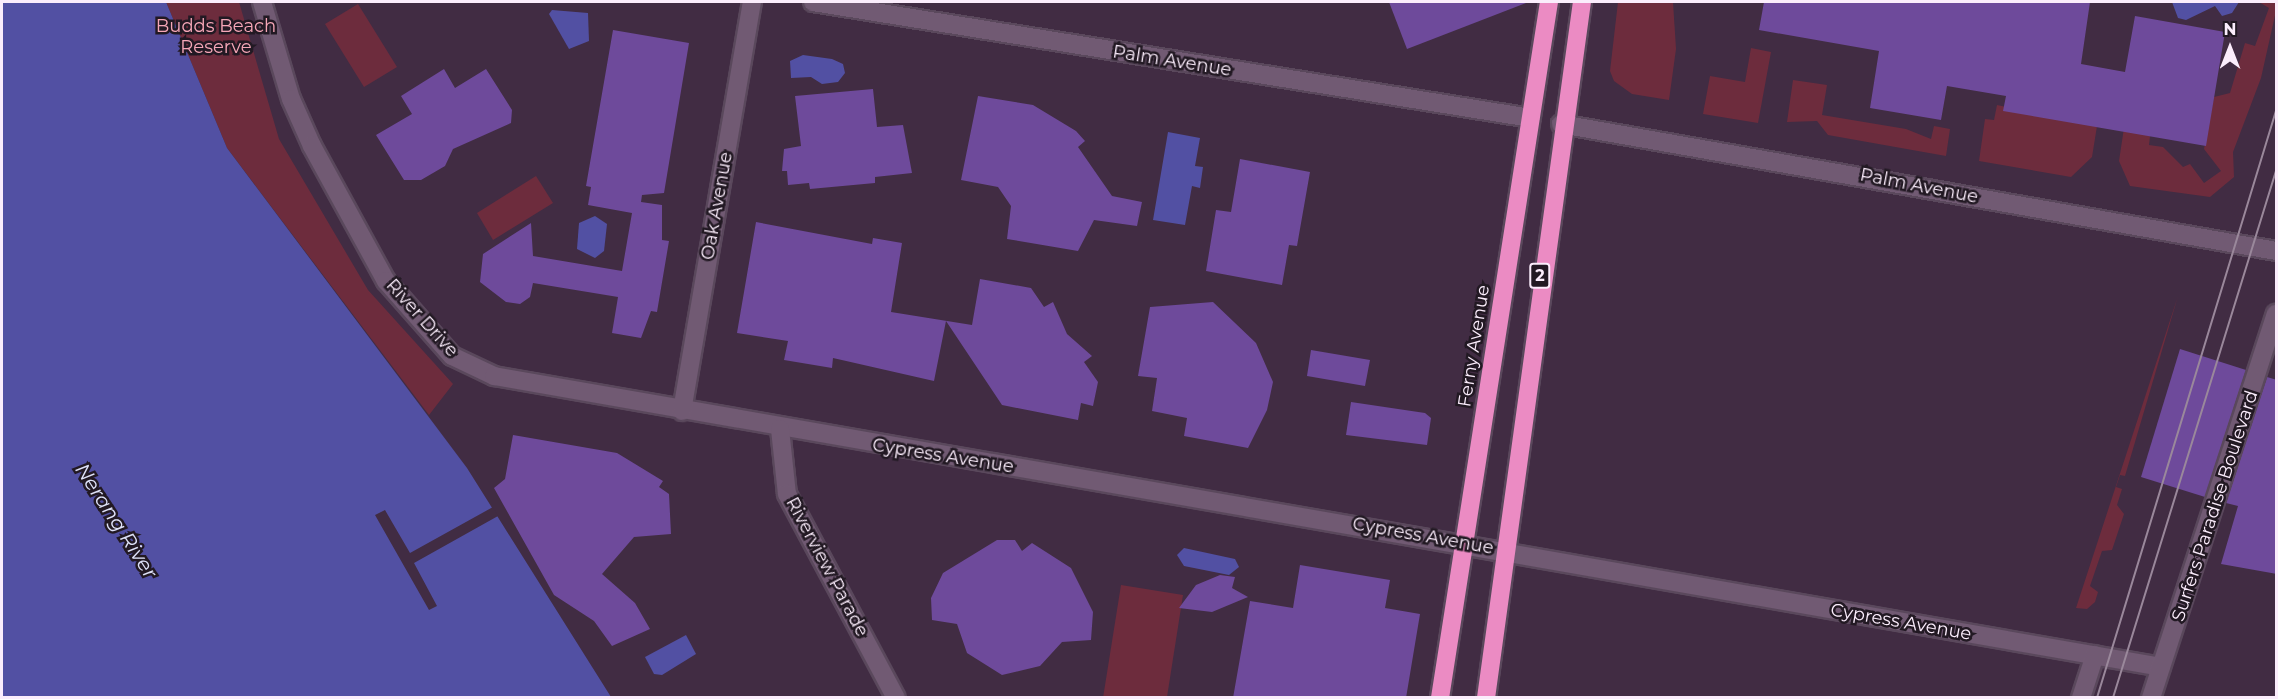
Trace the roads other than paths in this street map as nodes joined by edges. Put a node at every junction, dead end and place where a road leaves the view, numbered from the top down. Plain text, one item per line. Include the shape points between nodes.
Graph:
1 (262, 2) edge
2 (752, 2) edge
3 (813, 2) edge
4 (1549, 2) edge
5 (1582, 2) edge
6 (1532, 118) junction
7 (1561, 124) junction
8 (2277, 251) edge
9 (2277, 314) edge
10 (682, 411) junction
11 (780, 429) junction
12 (1465, 542) junction
13 (1507, 551) junction
14 (2096, 655) junction
15 (2162, 667) junction
16 (896, 698) edge
17 (1440, 698) edge
18 (1486, 698) edge
19 (2081, 698) edge
20 (2151, 698) edge

1 - 10 street, River Drive via 291,99 312,146 386,281 452,356 494,376
2 - 10 street, Oak Avenue
3 - 6 street, Palm Avenue
4 - 6 highway, Ferny Avenue / 2
5 - 7 highway, 2
6 - 12 highway, Ferny Avenue / 2
7 - 8 street, Palm Avenue
7 - 13 highway, 2
9 - 15 street, Surfers Paradise Boulevard
10 - 11 street, Cypress Avenue
11 - 12 street, Cypress Avenue
11 - 16 street, Riverview Parade via 787,494
12 - 13 street, Cypress Avenue
12 - 17 highway, Ferny Avenue / 2
13 - 14 street, Cypress Avenue
13 - 18 highway, 2
14 - 15 street, Cypress Avenue
14 - 19 street
15 - 20 street, Surfers Paradise Boulevard

